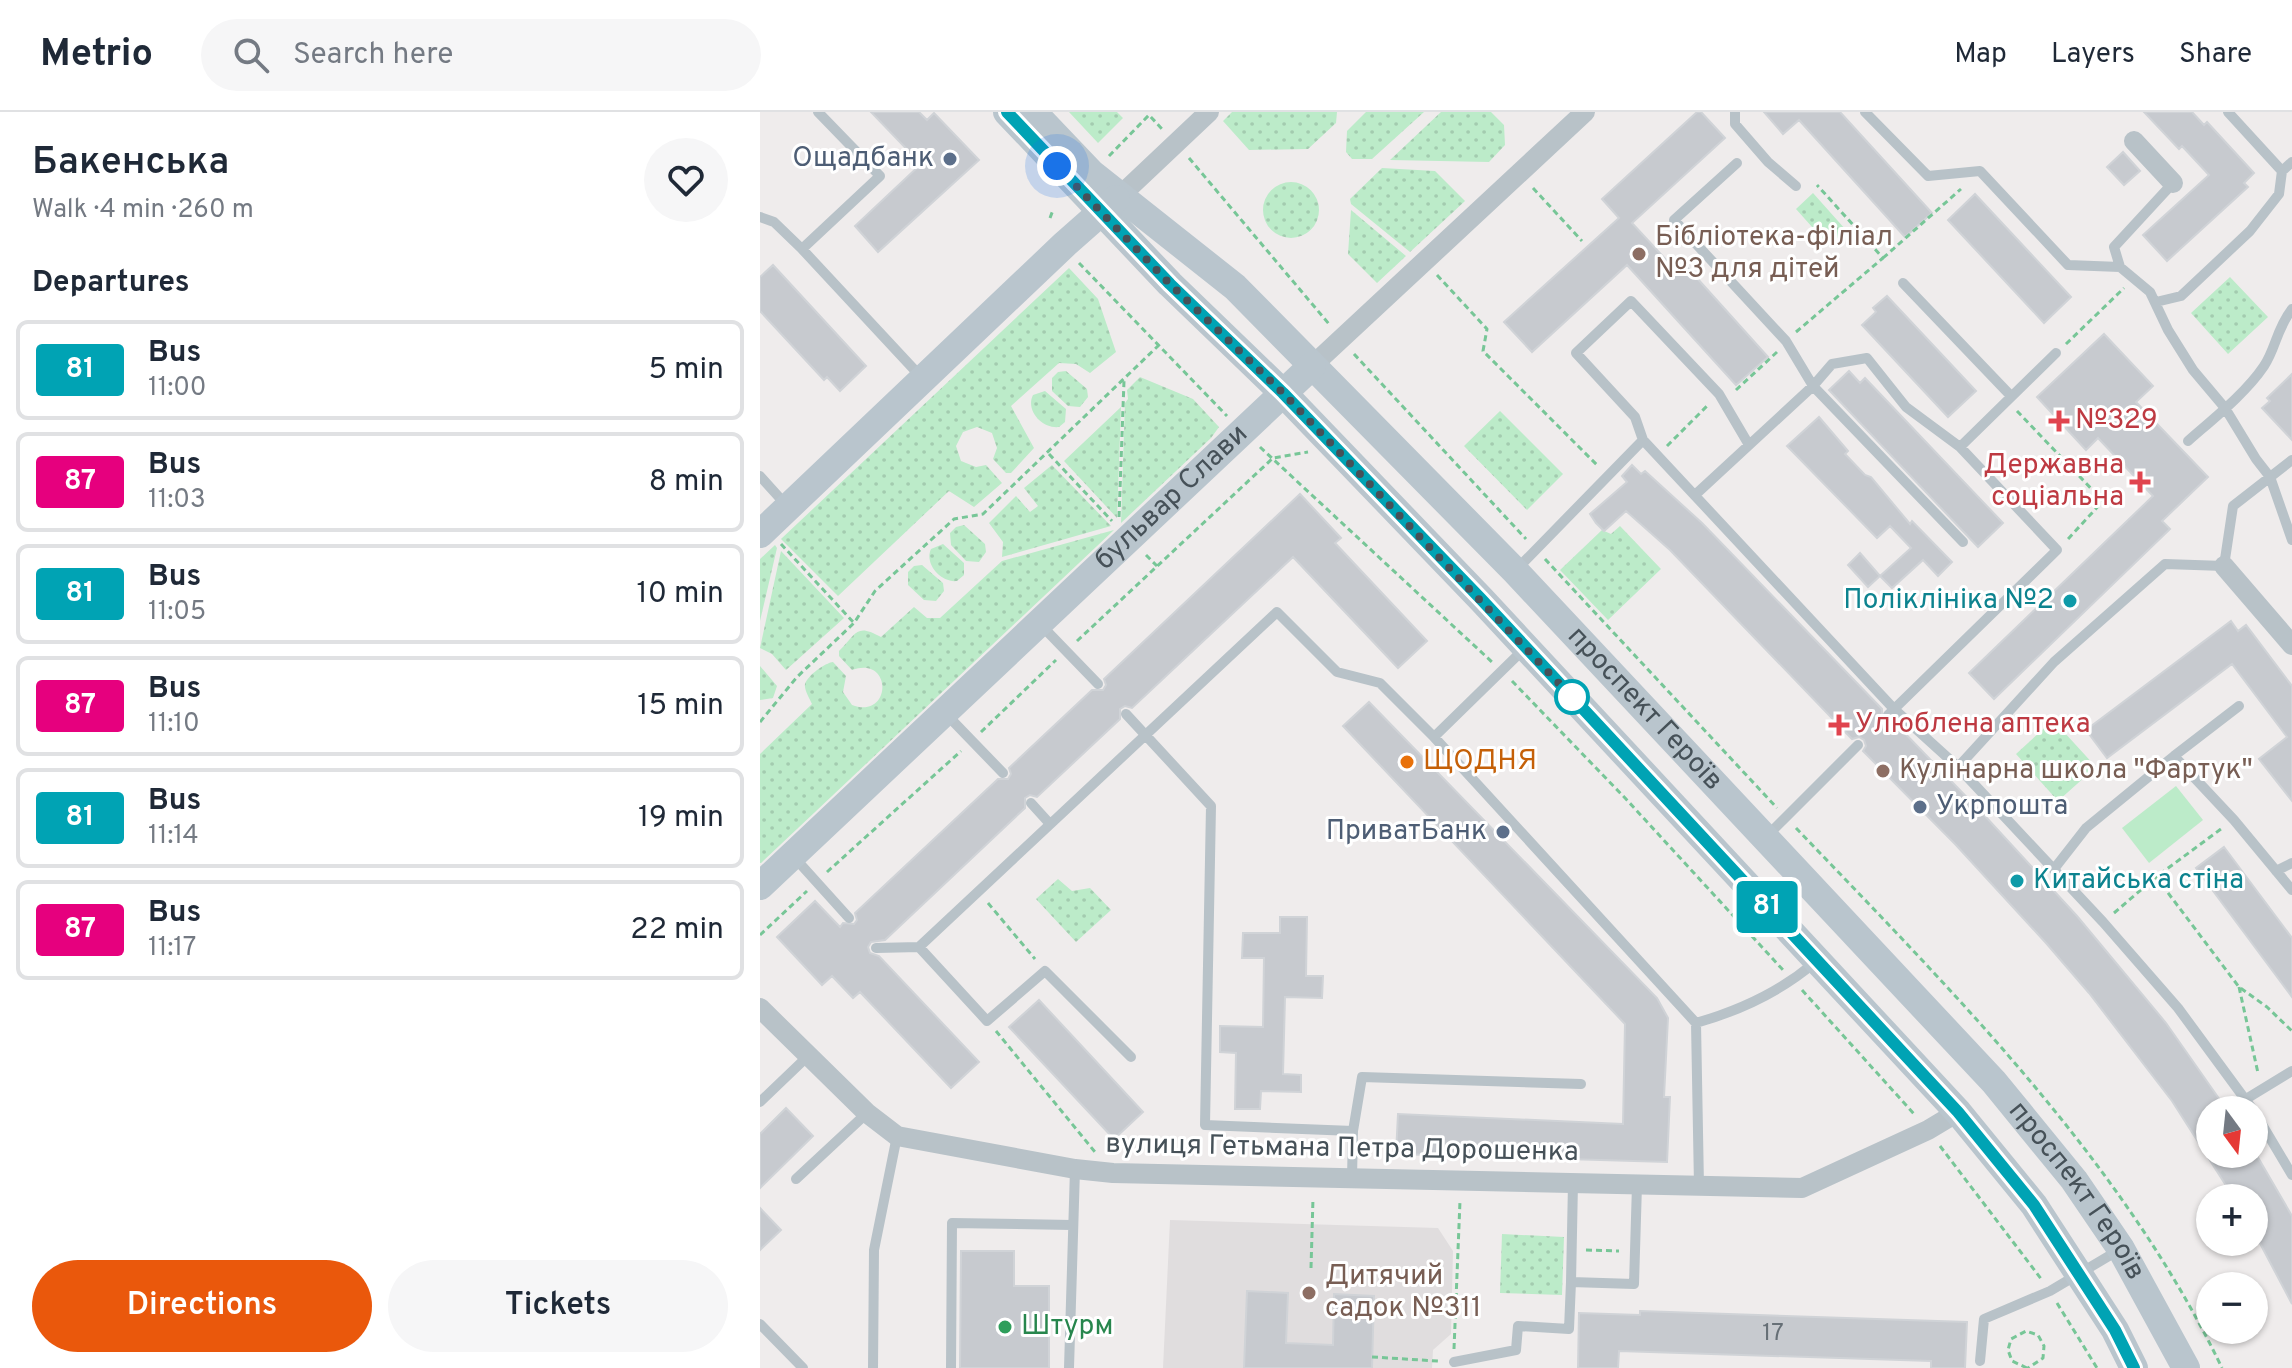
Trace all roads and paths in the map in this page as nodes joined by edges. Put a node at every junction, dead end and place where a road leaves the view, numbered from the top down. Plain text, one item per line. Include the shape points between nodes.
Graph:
1 (818, 112) edge
2 (1007, 112) edge
3 (1033, 112) edge
4 (1209, 112) edge
5 (1585, 112) edge
6 (1735, 112) edge
7 (2228, 112) edge
8 (1871, 114) edge
9 (2134, 141) dead end
10 (1176, 144) junction
11 (1104, 162) dead end
12 (2292, 162) edge
13 (1737, 163) dead end
14 (1980, 171) junction
15 (2282, 171) junction
16 (1519, 173) junction
17 (2173, 183) joint
18 (1817, 185) dead end
19 (1796, 186) dead end
20 (1111, 204) junction
21 (1053, 210) dead end
22 (760, 217) edge
23 (1050, 218) dead end
24 (1582, 241) dead end
25 (802, 249) junction
26 (1883, 258) junction
27 (1077, 260) dead end
28 (1425, 261) junction
29 (2120, 267) junction
30 (2136, 277) junction
31 (1903, 283) dead end
32 (2156, 302) junction
33 (2292, 309) edge
34 (1341, 339) junction
35 (1786, 341) junction
36 (1159, 345) junction
37 (2056, 353) joint
38 (1312, 366) junction
39 (923, 380) junction
40 (1124, 381) junction
41 (1813, 386) junction
42 (1283, 393) junction
43 (1719, 394) junction
44 (2009, 398) junction
45 (2225, 408) junction
46 (1227, 416) dead end
47 (1643, 440) junction
48 (2188, 441) dead end
49 (1255, 443) dead end
50 (1749, 445) junction
51 (1960, 447) junction
52 (1309, 452) dead end
53 (1048, 453) junction
54 (1658, 455) junction
55 (1273, 458) junction
56 (2292, 460) edge
57 (760, 476) edge
58 (1608, 476) junction
59 (2270, 477) junction
60 (1695, 495) junction
61 (772, 522) edge
62 (1130, 538) junction
63 (2292, 540) edge
64 (1963, 542) dead end
65 (1536, 550) junction
66 (2057, 550) junction
67 (1157, 566) junction
68 (2224, 566) junction
69 (1515, 571) junction
70 (854, 623) junction
71 (1039, 623) junction
72 (2292, 645) edge
73 (1526, 647) junction
74 (1067, 650) junction
75 (1502, 671) junction
76 (1098, 684) dead end
77 (2239, 706) dead end
78 (1891, 712) junction
79 (945, 713) junction
80 (1126, 714) dead end
81 (760, 722) edge
82 (1147, 734) junction
83 (1434, 737) junction
84 (972, 740) junction
85 (1858, 745) dead end
86 (2174, 756) junction
87 (1958, 767) junction
88 (1003, 773) dead end
89 (1031, 803) dead end
90 (1786, 817) junction
91 (2234, 820) junction
92 (1050, 824) junction
93 (1765, 838) junction
94 (793, 855) junction
95 (2292, 863) edge
96 (2054, 869) junction
97 (2276, 871) junction
98 (2156, 877) junction
99 (1804, 880) junction
100 (816, 882) junction
101 (760, 886) edge
102 (2292, 890) edge
103 (979, 892) junction
104 (1770, 910) junction
105 (849, 918) dead end
106 (2103, 922) junction
107 (760, 935) edge
108 (919, 947) junction
109 (876, 948) dead end
110 (1816, 961) junction
111 (1045, 971) junction
112 (1793, 981) junction
113 (2239, 987) junction
114 (760, 1008) edge
115 (987, 1021) junction
116 (1696, 1023) junction
117 (2292, 1031) edge
118 (808, 1056) junction
119 (1131, 1057) dead end
120 (2292, 1071) edge
121 (1581, 1084) dead end
122 (2261, 1089) junction
123 (2244, 1096) edge
124 (2250, 1096) edge
125 (760, 1102) edge
126 (1958, 1112) junction
127 (867, 1113) junction
128 (1928, 1130) junction
129 (1353, 1131) junction
130 (2268, 1134) edge
131 (897, 1136) junction
132 (1075, 1169) junction
133 (1113, 1173) junction
134 (2292, 1175) edge
135 (1314, 1178) junction
136 (1352, 1178) junction
137 (796, 1179) dead end
138 (1460, 1181) junction
139 (1573, 1183) junction
140 (1637, 1185) junction
141 (1699, 1186) junction
142 (1072, 1225) junction
143 (2121, 1249) junction
144 (1572, 1250) junction
145 (1635, 1252) junction
146 (1311, 1268) dead end
147 (2079, 1275) junction
148 (1571, 1282) junction
149 (2050, 1291) junction
150 (760, 1324) edge
151 (1372, 1357) dead end
152 (1980, 1361) dead end
153 (1454, 1362) junction
154 (803, 1368) edge
155 (873, 1368) edge
156 (951, 1368) edge
157 (1069, 1368) edge
158 (2030, 1368) edge
159 (2097, 1368) edge
160 (2134, 1368) edge
161 (2186, 1368) edge
162 (2222, 1368) edge

1 - 25 lane via 880,176
2 - 20 main road, проспект Героїв
3 - 20 main road, проспект Героїв via 1091,173
4 - 10 street
5 - 16 street, бульвар Слави
6 - 19 lane via 1735,124
7 - 15 lane
8 - 14 lane via 1928,176
9 - 17 street
10 - 11 path via 1149,115
10 - 20 street
10 - 34 path
12 - 15 lane
13 - 35 lane via 1674,220
14 - 26 path
14 - 29 lane via 2068,265
15 - 32 lane via 2279,194 2250,231 2181,296
16 - 24 path
16 - 28 street, бульвар Слави
17 - 29 lane via 2114,247
18 - 26 path
20 - 38 main road, проспект Героїв via 1235,287
20 - 39 main road
20 - 42 main road, проспект Героїв via 1170,284
21 - 23 path
22 - 25 lane via 774,222
25 - 39 lane
26 - 35 path
27 - 36 path
28 - 34 street, бульвар Слави
28 - 58 path via 1487,329 1483,351
29 - 30 lane
30 - 32 lane
30 - 37 path
31 - 44 lane
32 - 45 lane via 2193,370
33 - 45 lane via 2265,365
34 - 38 street, бульвар Слави
34 - 65 path
35 - 41 lane
35 - 43 path via 1730,395 1725,389
36 - 40 path
36 - 46 path
37 - 44 lane
38 - 42 main road, бульвар Слави
38 - 69 main road, проспект Героїв
39 - 61 main road
40 - 53 path
40 - 53 path via 1119,528
41 - 50 lane
41 - 51 lane via 1832,364 1867,358 1906,407
41 - 64 lane
42 - 62 main road, бульвар Слави
42 - 73 main road, проспект Героїв
43 - 47 lane via 1631,301 1576,353 1635,417
43 - 50 lane
43 - 54 path
44 - 51 lane
44 - 66 path via 2103,501
45 - 48 lane
45 - 59 lane
47 - 54 lane
47 - 58 lane
49 - 55 path
50 - 60 lane
51 - 66 lane
52 - 55 path
53 - 70 path via 983,514 954,519 875,591
54 - 60 lane
55 - 67 path
55 - 75 path
56 - 59 lane
57 - 61 lane
58 - 65 lane
59 - 63 lane
59 - 68 lane via 2233,506
60 - 78 lane
61 - 70 path via 775,538
62 - 67 path
62 - 71 main road, бульвар Слави
65 - 69 lane
65 - 90 path
66 - 78 lane
67 - 74 path
68 - 72 street
68 - 87 lane via 2165,564 2054,662
69 - 93 main road, проспект Героїв
70 - 81 path via 797,677
71 - 74 lane
71 - 79 main road, бульвар Слави
73 - 75 lane
73 - 104 main road, проспект Героїв
74 - 76 lane
74 - 84 path
75 - 83 lane
75 - 112 path
77 - 86 lane
78 - 87 lane
79 - 84 lane
79 - 94 main road, бульвар Слави
80 - 82 lane
82 - 83 lane via 1277,612 1337,672 1380,683
82 - 92 lane
82 - 129 lane via 1211,806 1205,1125
83 - 116 lane
84 - 88 lane
84 - 100 path
85 - 90 lane
86 - 91 lane
86 - 96 lane via 2086,828
87 - 96 lane
89 - 92 lane
90 - 93 lane
90 - 162 path via 2013,1059 2060,1118 2136,1217
91 - 97 lane
91 - 98 path
92 - 103 lane
93 - 99 main road, проспект Героїв
94 - 100 lane
94 - 101 main road, бульвар Слави
95 - 97 lane
96 - 106 lane
97 - 102 lane
98 - 106 path
98 - 113 path
99 - 104 lane
99 - 143 main road, проспект Героїв via 1994,1082 2074,1180
100 - 105 lane
100 - 107 path
103 - 108 lane
103 - 111 path
104 - 110 main road, проспект Героїв
106 - 123 lane via 2178,1008
108 - 109 lane
108 - 115 lane
110 - 112 lane
110 - 126 main road, проспект Героїв
111 - 115 lane
111 - 119 lane
112 - 116 lane
112 - 128 path
113 - 117 path
113 - 122 path
114 - 118 street, вулиця Гетьмана Петра Дорошенка
115 - 133 path
116 - 141 lane
118 - 125 lane
118 - 127 street, вулиця Гетьмана Петра Дорошенка
120 - 122 lane
121 - 129 lane via 1362,1077
122 - 124 lane
126 - 128 street, вулиця Гетьмана Петра Дорошенка
126 - 147 main road, проспект Героїв via 2034,1205
127 - 131 street, вулиця Гетьмана Петра Дорошенка
127 - 137 lane
128 - 141 street, вулиця Гетьмана Петра Дорошенка via 1802,1188
128 - 149 path
129 - 136 lane
130 - 134 lane
131 - 132 street, вулиця Гетьмана Петра Дорошенка
131 - 155 lane via 874,1250
132 - 133 street, вулиця Гетьмана Петра Дорошенка
132 - 142 lane
133 - 135 street, вулиця Гетьмана Петра Дорошенка
135 - 136 street, вулиця Гетьмана Петра Дорошенка
135 - 146 path
136 - 138 street, вулиця Гетьмана Петра Дорошенка
138 - 139 street, вулиця Гетьмана Петра Дорошенка
138 - 153 path
139 - 140 street, вулиця Гетьмана Петра Дорошенка
139 - 144 lane
140 - 141 street, вулиця Гетьмана Петра Дорошенка
140 - 145 lane
142 - 156 lane via 952,1223
142 - 157 lane
143 - 147 lane
143 - 161 main road, проспект Героїв
144 - 145 path
144 - 148 lane
145 - 148 lane via 1634,1284
147 - 149 lane
147 - 160 main road, проспект Героїв
148 - 153 lane via 1569,1329 1518,1326 1516,1350
149 - 152 lane via 1984,1319
149 - 159 path
150 - 154 lane
151 - 153 path
158 - 158 path via 2043,1358 2044,1346 2038,1335 2020,1332 2008,1350 2012,1361

